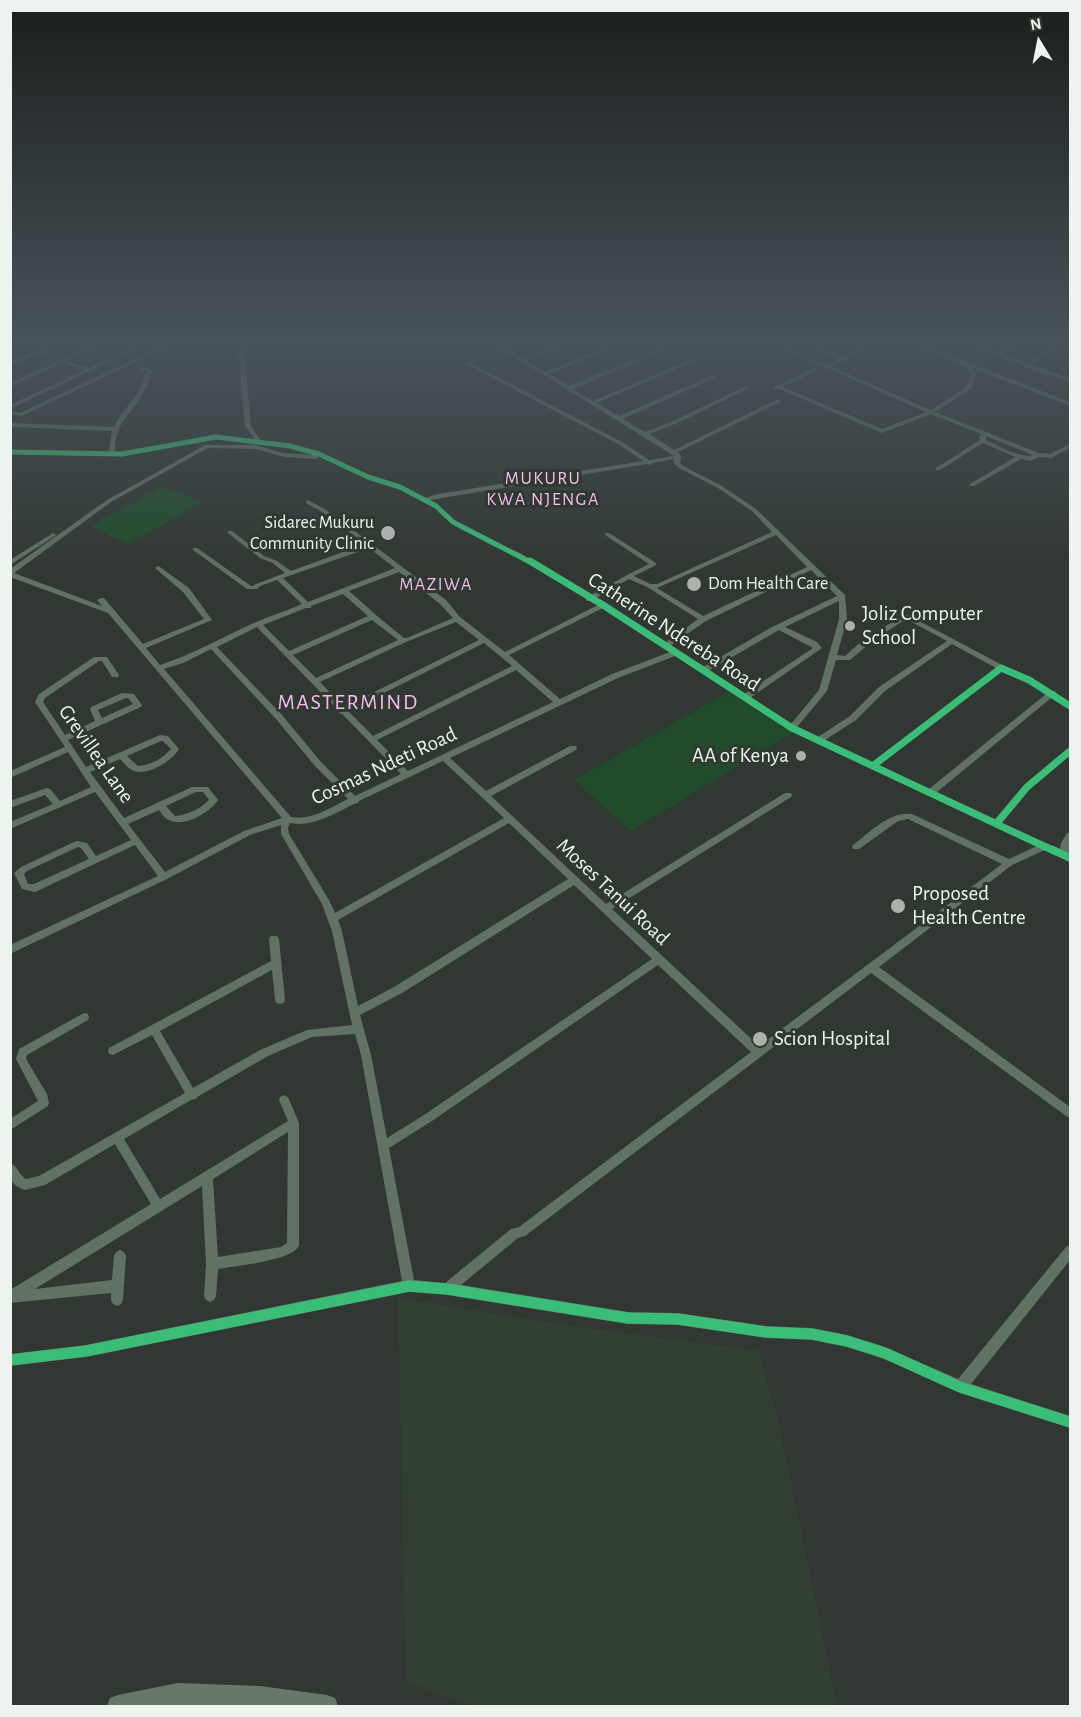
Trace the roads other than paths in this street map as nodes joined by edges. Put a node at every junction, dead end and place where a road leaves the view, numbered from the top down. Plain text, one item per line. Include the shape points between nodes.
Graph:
1 (120, 420) edge
2 (247, 420) edge
3 (575, 420) edge
4 (620, 420) edge
5 (679, 420) edge
6 (741, 420) edge
7 (852, 420) edge
8 (912, 420) edge
9 (948, 420) edge
10 (10, 425) edge
11 (116, 429) junction
12 (644, 434) junction
13 (218, 437) junction
14 (984, 437) junction
15 (260, 443) junction
16 (1071, 446) edge
17 (10, 452) edge
18 (112, 454) junction
19 (676, 454) junction
20 (1038, 455) junction
21 (324, 457) junction
22 (1020, 457) junction
23 (650, 463) junction
24 (938, 469) dead end
25 (972, 485) dead end
26 (424, 500) junction
27 (308, 502) dead end
28 (230, 532) dead end
29 (775, 533) junction
30 (607, 534) dead end
31 (370, 545) junction
32 (195, 549) dead end
33 (10, 563) edge
34 (812, 567) junction
35 (158, 568) dead end
36 (400, 569) junction
37 (10, 574) edge
38 (291, 574) junction
39 (629, 576) junction
40 (280, 579) junction
41 (650, 586) junction
42 (344, 590) junction
43 (842, 597) junction
44 (589, 599) junction
45 (101, 600) dead end
46 (603, 605) junction
47 (308, 606) junction
48 (109, 611) junction
49 (373, 617) junction
50 (456, 619) junction
51 (704, 619) junction
52 (258, 624) junction
53 (779, 627) junction
54 (405, 640) junction
55 (952, 640) junction
56 (483, 641) junction
57 (211, 645) junction
58 (665, 646) junction
59 (141, 648) junction
60 (675, 652) junction
61 (289, 654) junction
62 (504, 655) junction
63 (832, 657) junction
64 (517, 666) junction
65 (158, 668) junction
66 (1001, 668) junction
67 (702, 671) junction
68 (115, 675) dead end
69 (315, 681) junction
70 (1052, 693) junction
71 (744, 698) junction
72 (560, 703) junction
73 (1071, 706) edge
74 (342, 711) junction
75 (100, 722) junction
76 (792, 728) junction
77 (63, 739) junction
78 (371, 740) junction
79 (819, 740) junction
80 (70, 748) junction
81 (573, 748) dead end
82 (1071, 751) edge
83 (122, 756) junction
84 (444, 758) junction
85 (874, 765) junction
86 (86, 770) junction
87 (10, 775) edge
88 (407, 775) junction
89 (96, 788) junction
90 (931, 792) junction
91 (788, 795) dead end
92 (484, 796) junction
93 (355, 801) junction
94 (10, 805) edge
95 (59, 805) junction
96 (160, 806) junction
97 (288, 819) junction
98 (509, 819) junction
99 (122, 823) junction
100 (996, 823) junction
101 (10, 826) edge
102 (1071, 835) edge
103 (136, 841) junction
104 (1046, 846) junction
105 (856, 847) dead end
106 (1067, 857) edge
107 (94, 860) junction
108 (1009, 863) junction
109 (164, 877) junction
110 (574, 880) junction
111 (605, 909) junction
112 (332, 919) junction
113 (274, 939) dead end
114 (10, 950) edge
115 (659, 959) junction
116 (277, 963) junction
117 (871, 967) junction
118 (280, 1000) dead end
119 (354, 1012) junction
120 (84, 1017) dead end
121 (154, 1029) junction
122 (358, 1029) junction
123 (113, 1051) dead end
124 (758, 1052) junction
125 (192, 1096) junction
126 (284, 1100) dead end
127 (1071, 1113) edge
128 (294, 1123) junction
129 (10, 1125) edge
130 (118, 1139) junction
131 (383, 1146) junction
132 (10, 1168) edge
133 (207, 1175) junction
134 (158, 1206) junction
135 (1071, 1251) edge
136 (120, 1256) dead end
137 (212, 1264) junction
138 (117, 1286) junction
139 (409, 1286) junction
140 (447, 1289) junction
141 (210, 1296) dead end
142 (10, 1297) edge
143 (117, 1300) dead end
144 (10, 1360) edge
145 (960, 1387) junction
146 (1071, 1422) edge
147 (118, 1707) edge
148 (327, 1707) edge

1 - 11 street
2 - 15 street
3 - 23 street
4 - 12 street
5 - 12 street
6 - 19 street
7 - 8 street via 878,431
9 - 14 street
10 - 11 street
11 - 18 street
12 - 19 street
13 - 15 street, Catherine Ndereba Road
13 - 18 street, Catherine Ndereba Road
13 - 33 street via 82,515
14 - 20 street
14 - 22 street
14 - 24 street
15 - 21 street, Catherine Ndereba Road via 290,446
16 - 20 street via 1052,456
17 - 18 street, Catherine Ndereba Road
19 - 23 street
19 - 29 street via 681,467 737,497
20 - 22 street via 1030,459
21 - 26 street, Catherine Ndereba Road
21 - 37 street via 284,455 252,447 207,446 109,501
22 - 25 street
23 - 26 street
26 - 44 street, Catherine Ndereba Road via 453,522 518,554
27 - 31 street
28 - 38 street
29 - 34 street
29 - 41 street via 658,586
30 - 39 street via 654,564
31 - 36 street
31 - 38 street
32 - 40 street via 249,588
34 - 43 street
34 - 51 street
35 - 59 street via 186,590 208,620
36 - 42 street
36 - 50 street via 443,602
37 - 48 street
38 - 40 street
39 - 41 street
39 - 44 street
40 - 47 street
41 - 51 street
42 - 47 street
42 - 49 street
43 - 53 street
43 - 63 street via 843,619
44 - 46 street, Catherine Ndereba Road
45 - 48 street
46 - 58 street, Catherine Ndereba Road
46 - 62 street
47 - 52 street
48 - 59 street
49 - 54 street
49 - 61 street
50 - 54 street
50 - 56 street
51 - 58 street
52 - 57 street
52 - 61 street
53 - 67 street
53 - 71 street via 818,648
54 - 69 street
55 - 63 street via 906,616 847,658
55 - 66 street
55 - 79 street via 888,684 853,717
56 - 62 street
56 - 74 street
57 - 65 street
57 - 93 street
58 - 60 street, Catherine Ndereba Road
59 - 65 street
60 - 67 street, Catherine Ndereba Road
60 - 72 street, Cosmas Ndeti Road
61 - 69 street
62 - 64 street
63 - 76 street via 819,699
64 - 72 street
64 - 78 street
65 - 97 street
66 - 70 street
66 - 85 street
67 - 71 street, Catherine Ndereba Road
68 - 77 street, Grevillea Lane via 104,659 97,659 40,698
69 - 74 street
70 - 73 street
70 - 90 street
71 - 76 street, Catherine Ndereba Road
72 - 84 street, Cosmas Ndeti Road
74 - 78 street
75 - 75 street via 136,706 137,702 127,695 94,709
75 - 77 street
76 - 79 street, Catherine Ndereba Road
77 - 80 street, Grevillea Lane
78 - 88 street
79 - 85 street, Catherine Ndereba Road
80 - 86 street, Grevillea Lane
80 - 87 street
81 - 92 street
82 - 100 street via 1027,787
83 - 83 street via 141,769 172,755 175,749 160,738
83 - 86 street
84 - 88 street, Cosmas Ndeti Road
84 - 92 street, Moses Tanui Road
85 - 90 street, Catherine Ndereba Road
86 - 89 street, Grevillea Lane
88 - 93 street, Cosmas Ndeti Road
89 - 95 street
89 - 99 street, Grevillea Lane
90 - 100 street, Catherine Ndereba Road
91 - 111 street
92 - 98 street, Moses Tanui Road
93 - 97 street, Cosmas Ndeti Road via 314,819
94 - 95 street via 47,790
95 - 101 street
96 - 96 street via 170,817 179,819 214,800 199,788
96 - 99 street
97 - 109 street, Cosmas Ndeti Road via 247,832
97 - 112 street via 285,834
98 - 110 street, Moses Tanui Road
98 - 112 street
99 - 103 street, Grevillea Lane
100 - 104 street, Catherine Ndereba Road
102 - 106 street via 1065,843
103 - 107 street
103 - 109 street, Grevillea Lane
104 - 106 street, Catherine Ndereba Road
104 - 108 street
105 - 108 street via 896,818 909,816
107 - 107 street via 35,888 25,887 20,878 24,869 77,844 84,845
108 - 117 street
109 - 114 street, Cosmas Ndeti Road
110 - 111 street, Moses Tanui Road
110 - 119 street via 398,990
111 - 115 street, Moses Tanui Road
112 - 119 street
113 - 116 street
115 - 124 street, Moses Tanui Road
115 - 131 street
116 - 118 street
116 - 121 street
117 - 124 street
117 - 127 street
119 - 122 street
120 - 129 street via 23,1052 21,1059 44,1103
121 - 123 street
121 - 125 street
122 - 125 street via 311,1033 264,1053
122 - 131 street
124 - 140 street via 515,1233
125 - 130 street
126 - 128 street
128 - 133 street
128 - 137 street via 293,1246 283,1252
130 - 132 street via 34,1184 21,1183
130 - 134 street
131 - 139 street
133 - 134 street
133 - 137 street
134 - 142 street
135 - 145 street
136 - 138 street
137 - 141 street
138 - 142 street
138 - 143 street
139 - 140 street
139 - 144 street via 86,1351
140 - 145 street via 628,1318 678,1319 766,1332 812,1334 885,1353
145 - 146 street
147 - 148 highway via 178,1694 260,1697

